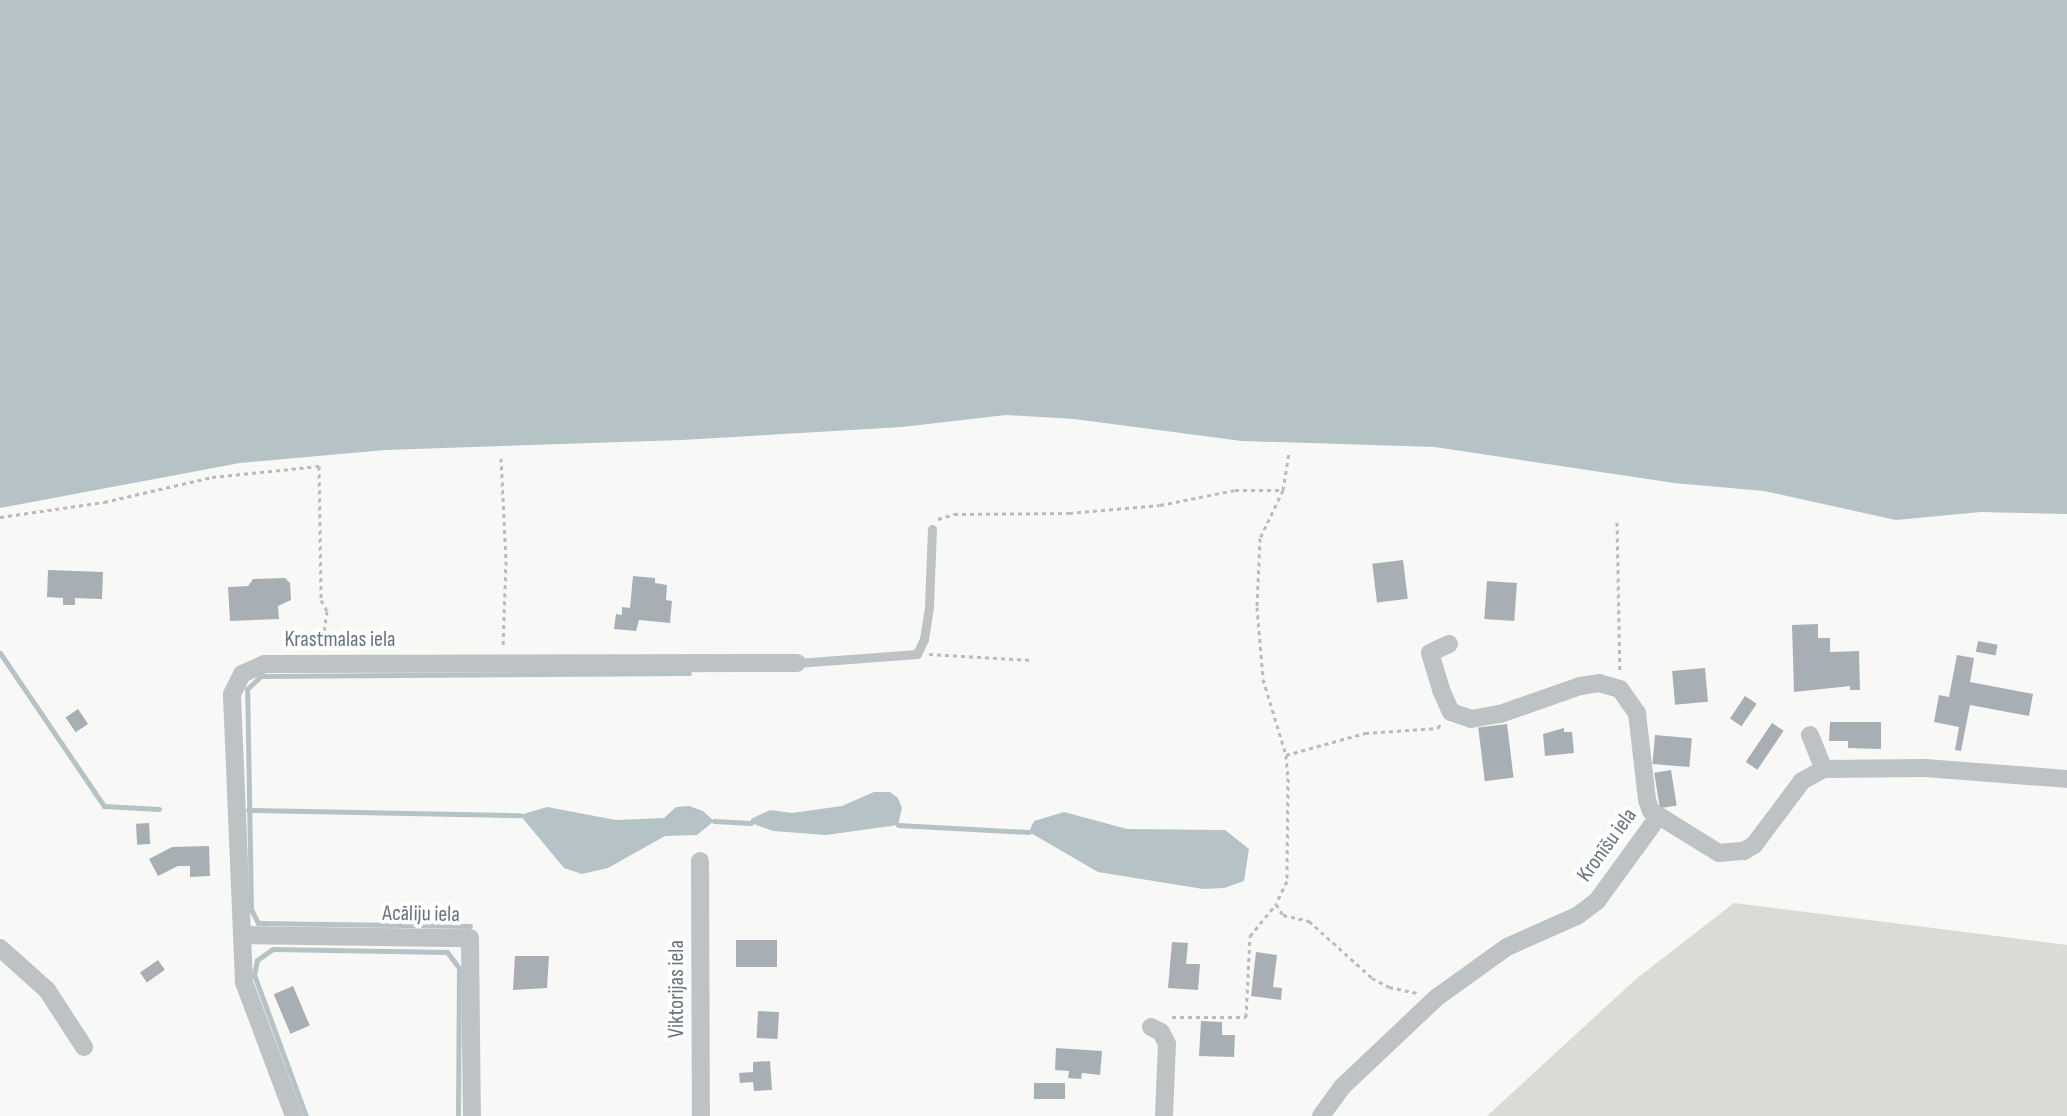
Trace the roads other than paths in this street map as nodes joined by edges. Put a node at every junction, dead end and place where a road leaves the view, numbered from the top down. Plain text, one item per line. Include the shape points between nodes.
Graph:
1 (932, 529) road end
2 (1449, 644) dead end
3 (797, 663) joint
4 (1810, 735) dead end
5 (1824, 769) junction
6 (2067, 779) edge
7 (1658, 817) junction
8 (700, 861) dead end
9 (243, 935) junction
10 (0, 948) edge
11 (1151, 1027) dead end
12 (84, 1047) dead end
13 (294, 1116) edge
14 (472, 1116) edge
15 (701, 1116) edge
16 (1164, 1116) edge
17 (1321, 1116) edge

1 - 3 lane via 929,606 917,654
2 - 7 street, Kronīšu iela via 1430,653 1451,712 1471,719 1580,686 1599,683 1620,689 1637,713 1647,800
3 - 9 street, Krastmalas iela via 264,664 242,674 232,694
4 - 5 street
5 - 6 street via 1925,768
5 - 7 street via 1802,781 1744,851 1719,853
7 - 17 street, Kronīšu iela via 1597,901 1577,916 1507,947 1436,998 1360,1068
8 - 15 street, Viktorijas iela
9 - 13 street, Krastmalas iela via 244,982
9 - 14 street, Acāliju iela via 470,938
10 - 12 street via 47,990
11 - 16 street via 1167,1044

